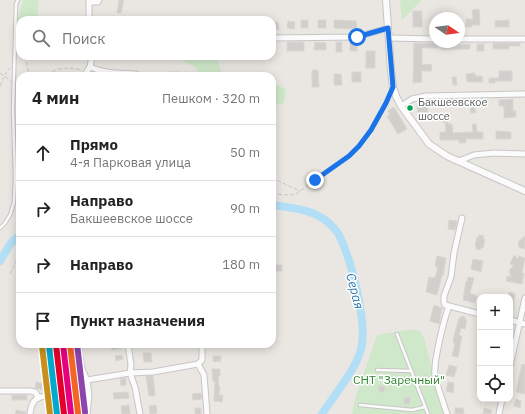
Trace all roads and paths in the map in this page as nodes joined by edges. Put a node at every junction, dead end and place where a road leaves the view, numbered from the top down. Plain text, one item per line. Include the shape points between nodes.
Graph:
1 (18, 0) edge
2 (99, 0) edge
3 (386, 0) edge
4 (89, 1) edge
5 (89, 16) edge
6 (388, 28) junction
7 (276, 38) edge
8 (389, 38) junction
9 (429, 39) edge
10 (465, 39) edge
11 (525, 39) edge
12 (26, 60) edge
13 (91, 60) edge
14 (15, 66) junction
15 (89, 68) junction
16 (28, 72) edge
17 (52, 72) edge
18 (86, 72) edge
19 (107, 72) edge
20 (0, 86) edge
21 (393, 87) junction
22 (525, 94) edge
23 (401, 106) junction
24 (525, 154) edge
25 (459, 161) junction
26 (276, 180) edge
27 (301, 191) junction
28 (525, 191) edge
29 (276, 194) edge
30 (462, 218) dead end
31 (0, 228) edge
32 (16, 262) edge
33 (10, 274) dead end
34 (525, 298) edge
35 (449, 306) junction
36 (477, 313) edge
37 (522, 323) edge
38 (396, 334) dead end
39 (49, 348) edge
40 (79, 348) edge
41 (128, 348) edge
42 (202, 348) edge
43 (513, 355) edge
44 (198, 364) junction
45 (377, 370) dead end
46 (411, 371) junction
47 (130, 373) junction
48 (87, 380) junction
49 (54, 385) junction
50 (0, 391) edge
51 (39, 398) junction
52 (501, 402) edge
53 (360, 405) dead end
54 (425, 407) junction
55 (30, 414) edge
56 (87, 414) edge
57 (140, 414) edge
58 (207, 414) edge
59 (428, 414) edge
60 (447, 414) edge
61 (499, 414) edge

1 - 14 lane
2 - 4 street
3 - 6 street
4 - 5 street
6 - 7 street via 357,37
6 - 8 street
8 - 9 street
8 - 21 street
10 - 11 street
12 - 16 path
13 - 15 street
14 - 20 path via 10,68
14 - 31 lane via 14,202 6,223
15 - 17 path via 61,68
15 - 18 street
15 - 19 street
21 - 23 street
21 - 27 path via 378,118 359,146
22 - 23 street via 426,96 412,99
23 - 25 street via 429,144
24 - 25 street via 474,155
25 - 28 street
26 - 27 path
27 - 29 path via 290,195
30 - 35 street via 451,277 444,296 444,302
32 - 33 path
34 - 37 street
35 - 36 street
35 - 60 street via 435,367 435,376
37 - 43 street
38 - 46 lane
39 - 49 street
40 - 48 street via 82,369
41 - 47 street
42 - 44 street via 202,360
44 - 47 street via 153,372
44 - 58 street via 204,375
45 - 46 lane
46 - 54 lane
47 - 48 street
47 - 57 street
48 - 49 path via 79,387 74,389 72,384 72,389 61,391 62,396
48 - 56 street
49 - 51 street via 48,395
50 - 51 street via 36,392
51 - 55 street via 33,403
52 - 61 street
53 - 54 lane via 412,410
54 - 59 lane

